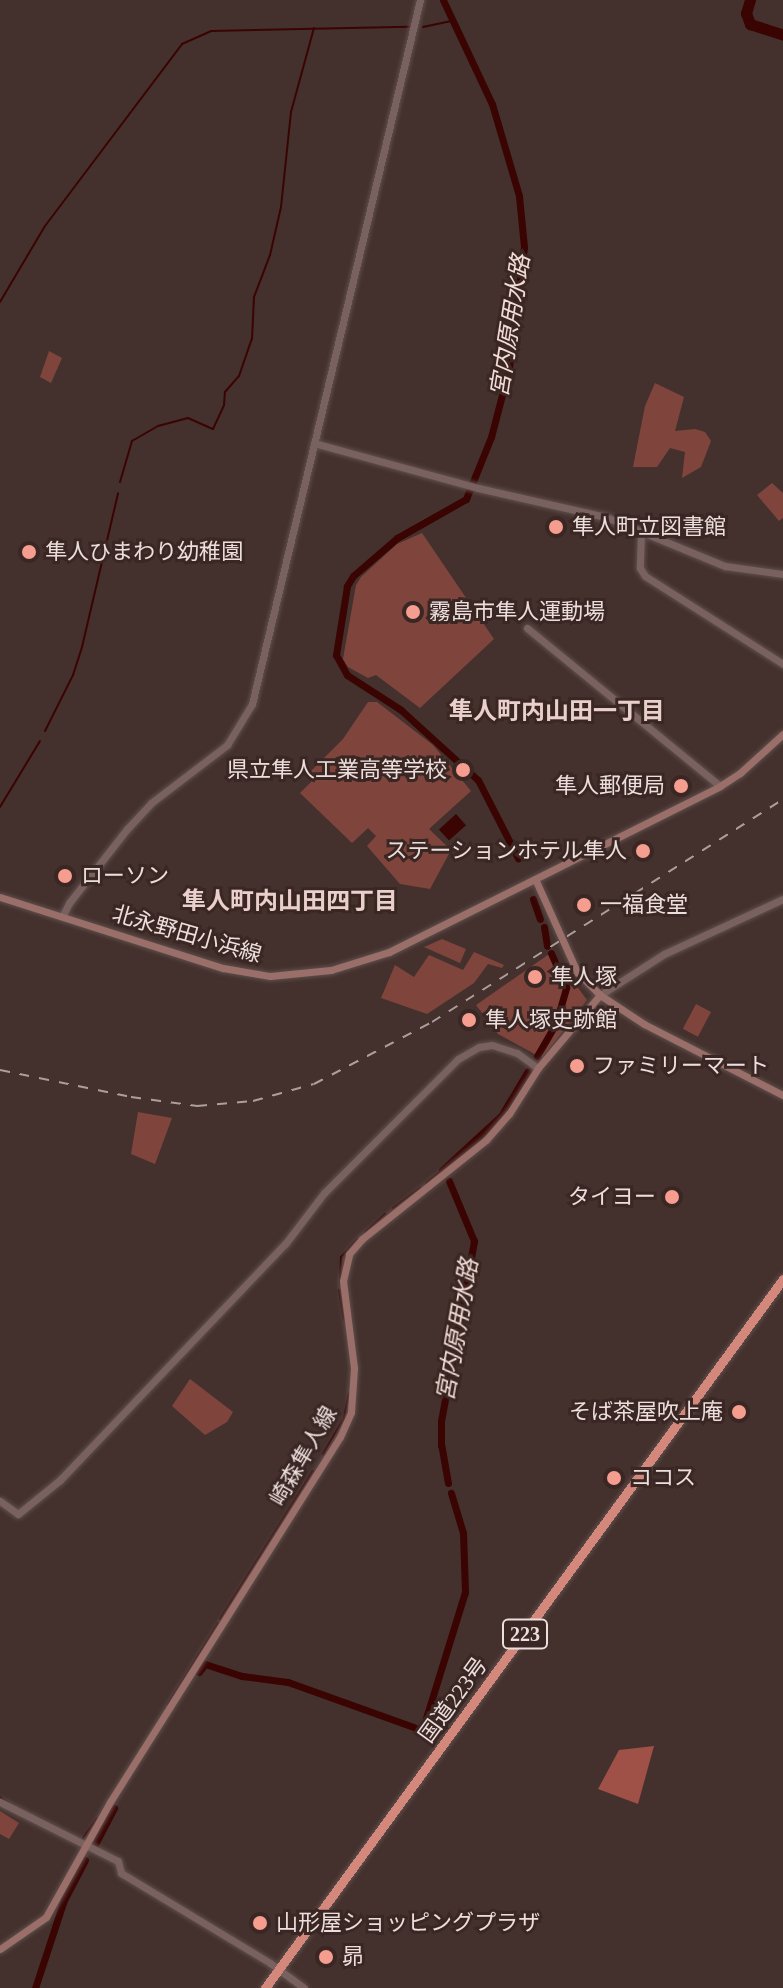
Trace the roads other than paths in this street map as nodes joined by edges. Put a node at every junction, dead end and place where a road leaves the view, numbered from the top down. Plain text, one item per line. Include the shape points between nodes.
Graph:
1 (420, 0) edge
2 (314, 443) junction
3 (641, 533) junction
4 (783, 574) edge
5 (527, 628) dead end
6 (783, 664) edge
7 (783, 734) edge
8 (720, 786) junction
9 (536, 881) junction
10 (0, 897) edge
11 (783, 899) edge
12 (63, 915) junction
13 (600, 995) junction
14 (538, 1068) junction
15 (783, 1095) edge
16 (783, 1279) edge
17 (0, 1501) edge
18 (0, 1802) edge
19 (86, 1844) junction
20 (0, 1949) edge
21 (278, 1969) junction
22 (265, 1988) edge
23 (304, 1988) edge

1 - 2 street
2 - 3 street via 606,517
2 - 12 street via 252,704 227,745 151,803 127,829
3 - 4 street via 725,566
3 - 6 street via 640,568 645,576
5 - 8 street
7 - 8 main road
8 - 9 main road
9 - 12 main road, 北永野田小浜線 via 389,952 296,975 223,968
9 - 13 main road via 571,962
10 - 12 main road, 北永野田小浜線
11 - 13 street via 664,954
13 - 14 main road, 崎森隼人線
13 - 15 main road via 644,1024
14 - 17 street via 517,1053 492,1045 458,1059 324,1193 285,1244 60,1480 18,1514
14 - 19 main road, 崎森隼人線 via 486,1140 349,1254 343,1281 354,1368 351,1412
16 - 21 highway, 国道223号 / 223
18 - 19 street
19 - 20 main road, 崎森隼人線 via 46,1917
19 - 21 street via 118,1861 121,1873
21 - 22 highway, 国道223号 / 223
21 - 23 street

